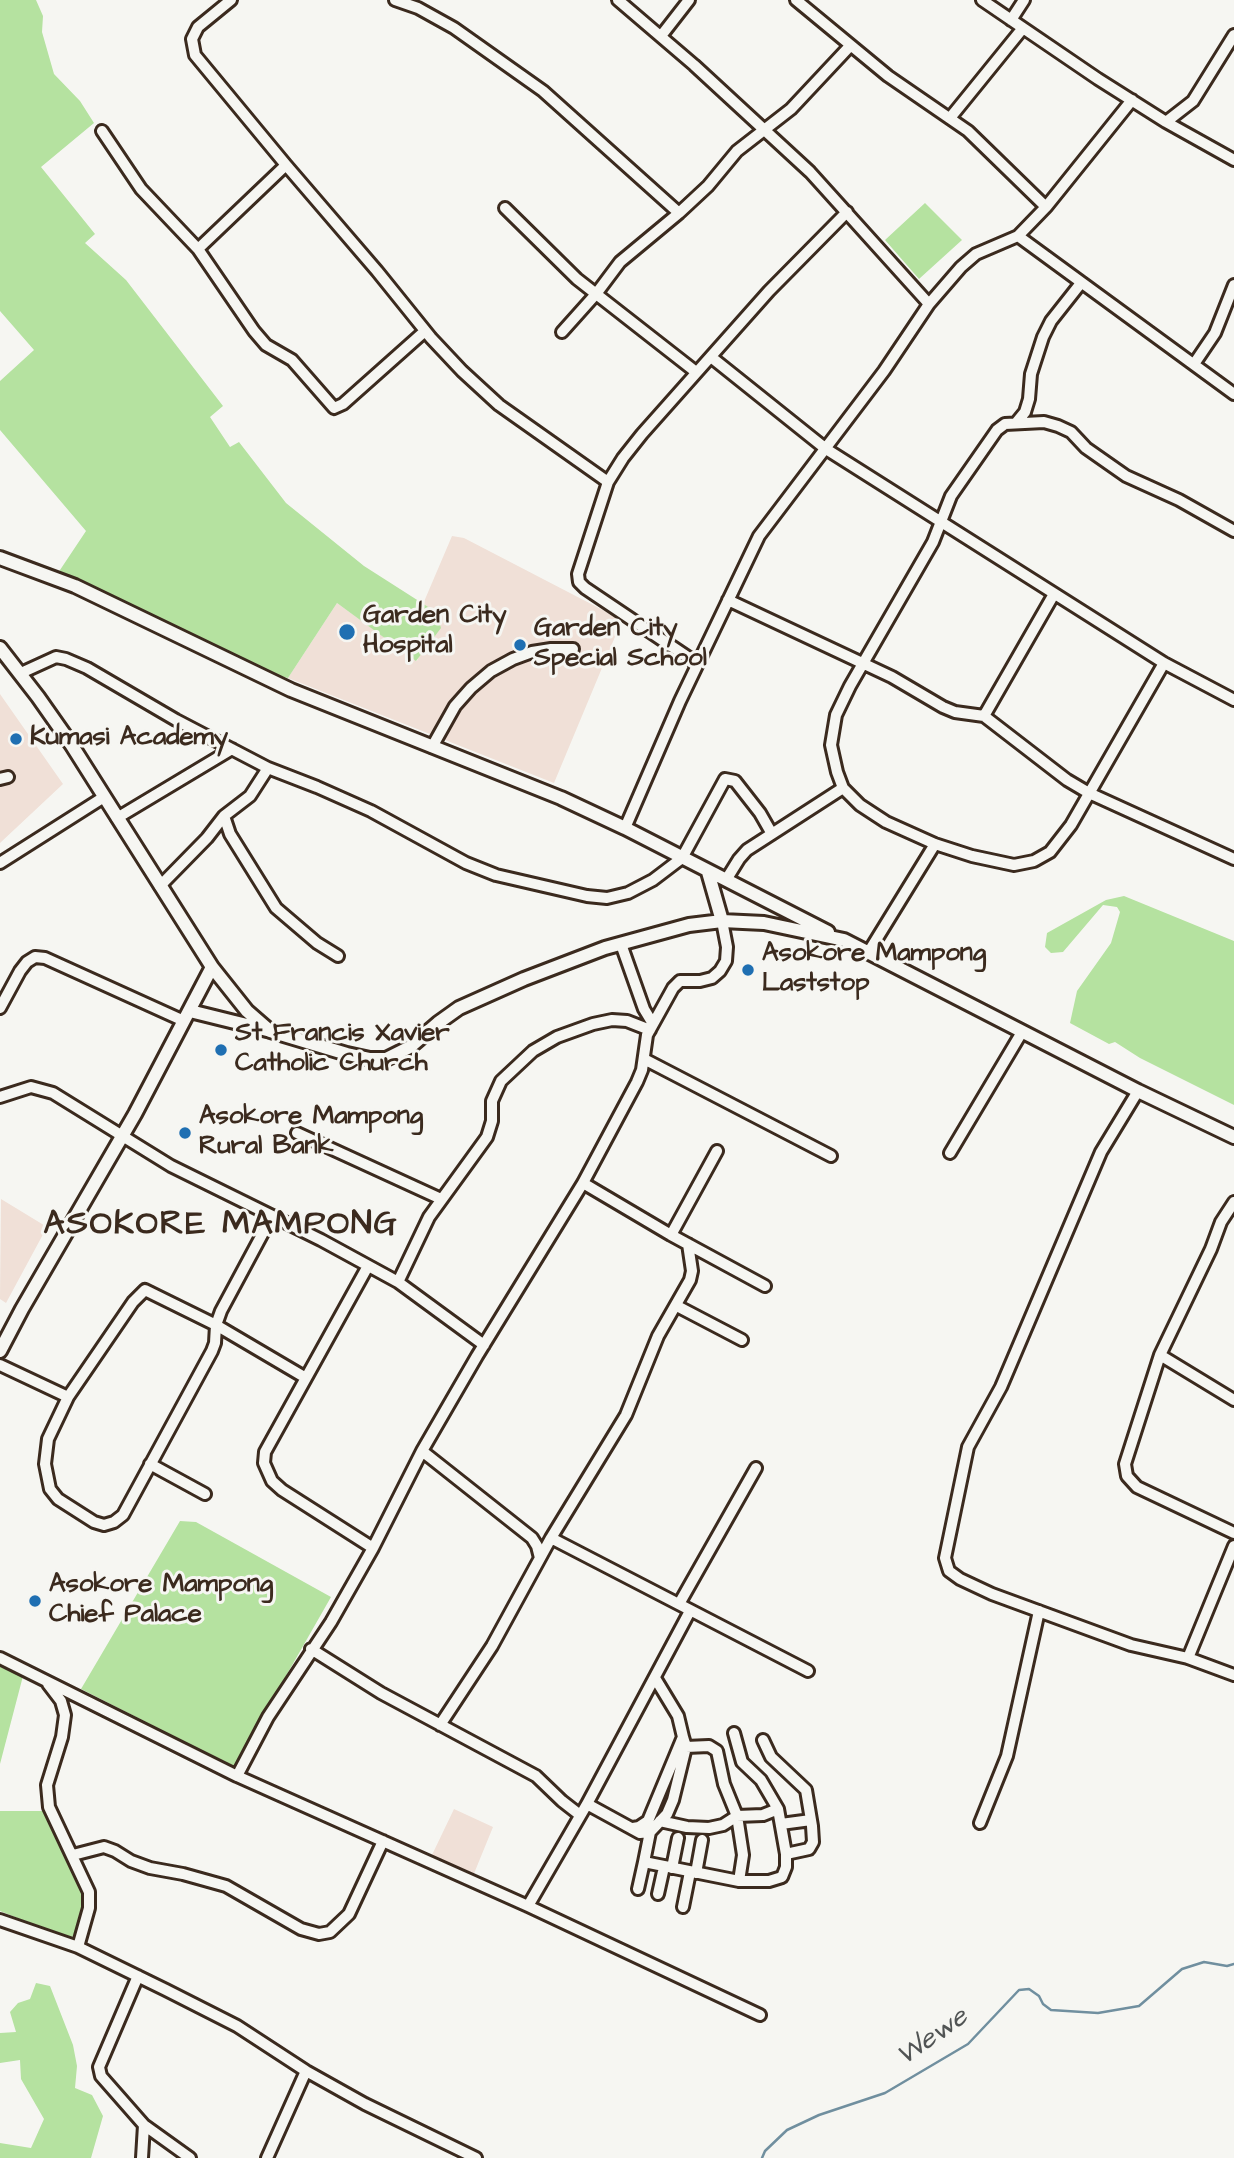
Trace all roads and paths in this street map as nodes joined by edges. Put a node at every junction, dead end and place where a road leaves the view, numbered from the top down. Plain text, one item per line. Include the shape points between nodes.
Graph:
1 (231, 0) edge
2 (395, 0) edge
3 (618, 0) edge
4 (689, 0) edge
5 (796, 0) edge
6 (982, 0) edge
7 (1024, 0) edge
8 (1011, 20) junction
9 (1023, 28) junction
10 (1234, 35) edge
11 (661, 36) junction
12 (850, 46) junction
13 (1132, 100) junction
14 (950, 118) junction
15 (1166, 122) junction
16 (767, 130) junction
17 (102, 131) dead end
18 (1234, 160) edge
19 (286, 165) junction
20 (1046, 207) junction
21 (505, 208) dead end
22 (680, 212) junction
23 (847, 212) junction
24 (1018, 236) junction
25 (198, 249) junction
26 (1082, 283) junction
27 (1234, 285) edge
28 (596, 295) junction
29 (929, 304) junction
30 (1230, 308) edge
31 (425, 331) junction
32 (562, 332) dead end
33 (711, 357) junction
34 (1194, 364) junction
35 (696, 372) junction
36 (1234, 394) edge
37 (1016, 423) junction
38 (826, 449) junction
39 (608, 482) junction
40 (941, 522) junction
41 (1234, 531) edge
42 (0, 558) edge
43 (1054, 594) junction
44 (728, 600) junction
45 (573, 649) dead end
46 (2, 654) edge
47 (863, 662) junction
48 (1164, 663) junction
49 (698, 664) junction
50 (21, 673) junction
51 (1234, 700) edge
52 (984, 716) junction
53 (432, 747) junction
54 (232, 749) junction
55 (268, 768) junction
56 (843, 788) junction
57 (1089, 793) junction
58 (104, 797) junction
59 (224, 816) junction
60 (117, 818) junction
61 (625, 828) junction
62 (772, 834) junction
63 (935, 844) junction
64 (682, 858) junction
65 (1234, 859) edge
66 (0, 863) edge
67 (708, 872) junction
68 (726, 880) junction
69 (160, 886) junction
70 (722, 921) junction
71 (844, 940) junction
72 (621, 944) junction
73 (869, 953) junction
74 (338, 956) dead end
75 (212, 967) junction
76 (0, 1008) edge
77 (187, 1016) junction
78 (651, 1027) junction
79 (270, 1031) junction
80 (1022, 1032) junction
81 (644, 1059) junction
82 (1138, 1091) junction
83 (0, 1097) edge
84 (297, 1133) dead end
85 (123, 1135) junction
86 (1234, 1137) edge
87 (717, 1151) dead end
88 (950, 1153) dead end
89 (831, 1156) dead end
90 (583, 1183) junction
91 (441, 1199) junction
92 (1234, 1202) edge
93 (272, 1216) junction
94 (671, 1235) junction
95 (688, 1244) junction
96 (368, 1266) junction
97 (398, 1282) junction
98 (765, 1286) dead end
99 (677, 1306) junction
100 (216, 1325) junction
101 (742, 1340) dead end
102 (484, 1345) junction
103 (0, 1351) edge
104 (1160, 1355) junction
105 (0, 1365) edge
106 (306, 1378) junction
107 (68, 1397) junction
108 (1234, 1400) edge
109 (422, 1451) junction
110 (150, 1464) junction
111 (756, 1468) dead end
112 (205, 1494) dead end
113 (1234, 1533) edge
114 (551, 1538) junction
115 (1234, 1546) edge
116 (373, 1548) junction
117 (540, 1558) junction
118 (678, 1604) junction
119 (690, 1611) junction
120 (1039, 1611) junction
121 (311, 1649) junction
122 (0, 1658) edge
123 (1188, 1658) junction
124 (808, 1671) dead end
125 (1234, 1675) edge
126 (655, 1678) junction
127 (47, 1681) junction
128 (440, 1726) junction
129 (734, 1732) dead end
130 (763, 1740) dead end
131 (684, 1742) junction
132 (737, 1748) junction
133 (717, 1751) junction
134 (675, 1769) junction
135 (237, 1776) junction
136 (587, 1804) junction
137 (778, 1809) junction
138 (580, 1815) junction
139 (737, 1816) junction
140 (811, 1820) junction
141 (660, 1821) junction
142 (980, 1823) dead end
143 (781, 1824) junction
144 (632, 1828) junction
145 (650, 1832) junction
146 (678, 1838) dead end
147 (702, 1840) dead end
148 (383, 1841) junction
149 (786, 1854) junction
150 (73, 1855) junction
151 (644, 1862) junction
152 (668, 1867) junction
153 (693, 1873) junction
154 (739, 1881) junction
155 (638, 1889) dead end
156 (658, 1894) dead end
157 (528, 1906) junction
158 (683, 1907) dead end
159 (0, 1920) edge
160 (78, 1947) junction
161 (138, 1976) junction
162 (760, 2015) dead end
163 (306, 2071) junction
164 (144, 2125) junction
165 (142, 2158) edge
166 (190, 2158) edge
167 (267, 2158) edge
168 (476, 2158) edge

1 - 19 street via 198,27 192,47
2 - 22 street via 454,27 543,91
3 - 11 street
4 - 11 street
5 - 12 street
6 - 8 street
7 - 8 street
8 - 9 street
9 - 13 street
9 - 14 street
10 - 15 street via 1193,101
11 - 16 street
12 - 14 street
12 - 16 street
13 - 15 street
13 - 20 street
14 - 20 street
15 - 18 street
16 - 22 street via 737,151
16 - 23 street
17 - 25 street via 141,189
19 - 25 street
19 - 31 street
20 - 24 street
21 - 28 street
22 - 28 street via 620,262
23 - 29 street
23 - 33 street
24 - 26 street
24 - 29 street via 976,254
25 - 31 street via 260,338 292,360 334,408
26 - 34 street
26 - 37 street via 1043,337 1025,412
27 - 30 street
28 - 32 street
28 - 35 street
29 - 38 street
30 - 34 street
31 - 39 street via 499,405
33 - 35 street
33 - 38 street
34 - 36 street
35 - 39 street via 622,458
37 - 40 street via 997,430 951,496
37 - 41 street via 1044,422 1071,432 1126,476
38 - 40 street
38 - 44 street via 759,536
39 - 49 street via 579,582
40 - 43 street
40 - 47 street
42 - 53 street via 75,586 291,690
43 - 48 street
43 - 52 street
44 - 47 street
44 - 49 street
45 - 53 street via 533,652 491,671 454,706
46 - 50 street
47 - 52 street via 943,707
47 - 56 street via 836,715 831,745
48 - 51 street
48 - 57 street
49 - 61 street
50 - 54 street via 56,657 66,659
50 - 58 street
52 - 57 street
53 - 61 street
54 - 55 street
54 - 60 street
55 - 59 street via 250,796
55 - 64 street via 360,806 486,871 518,881 607,898 653,880
56 - 62 street
56 - 63 street via 886,822
57 - 63 street via 1050,852 1034,861 1014,865
57 - 65 street
58 - 60 street
58 - 66 street
59 - 69 street
59 - 74 street via 230,834 276,908
60 - 69 street
61 - 64 street
62 - 64 street via 735,781 725,779
62 - 68 street via 747,850
63 - 73 street
64 - 67 street
67 - 68 street
67 - 70 street
68 - 71 street
69 - 75 street
70 - 71 street via 764,923
70 - 72 street
70 - 78 street via 727,947 720,971 712,978 676,983
71 - 73 street
72 - 78 street
72 - 79 street via 459,1008 411,1047 386,1059 347,1054
73 - 80 street
75 - 77 street
75 - 79 street via 247,1011
76 - 77 street via 27,962 35,957
77 - 79 street
77 - 85 street
78 - 81 street
78 - 91 street via 612,1020 557,1037 533,1051 500,1081 487,1137
80 - 82 street
80 - 88 street
81 - 89 street
81 - 90 street via 637,1083
82 - 86 street
82 - 120 street via 1091,1172 1001,1387 974,1431 961,1470 945,1558 949,1571 960,1580
83 - 85 street via 42,1088
84 - 91 street
85 - 93 street via 171,1166
85 - 103 street
87 - 94 street
90 - 94 street
90 - 102 street
91 - 97 street
92 - 104 street
93 - 96 street
93 - 100 street
94 - 95 street
95 - 98 street
95 - 99 street via 692,1271
96 - 97 street
96 - 106 street
97 - 102 street
99 - 101 street
99 - 114 street via 658,1336 626,1415
100 - 106 street
100 - 107 street via 145,1290
100 - 110 street via 212,1351
102 - 109 street
104 - 108 street
104 - 113 street via 1125,1464 1127,1476 1137,1487
105 - 107 street
106 - 116 street via 265,1452 267,1472 282,1490
107 - 110 street via 45,1450 50,1489 58,1499 93,1522 114,1522 123,1515
109 - 116 street
109 - 117 street via 532,1538
110 - 112 street
111 - 118 street
114 - 117 street
114 - 118 street
115 - 123 street
116 - 121 street
117 - 128 street via 492,1646
118 - 119 street
119 - 124 street
119 - 126 street
120 - 123 street via 1131,1645
120 - 142 street via 1007,1756
121 - 128 street
121 - 135 street
122 - 127 street
123 - 125 street
126 - 131 street via 678,1716
126 - 136 street
127 - 135 street
127 - 150 street via 65,1714 47,1785 49,1807
128 - 138 street via 536,1776
129 - 132 street
130 - 140 street via 772,1757 806,1790
131 - 133 street
131 - 134 street
132 - 133 street
132 - 137 street via 746,1768 761,1780
133 - 139 street
134 - 141 street via 670,1807
134 - 144 street via 648,1821
135 - 148 street
136 - 138 street
136 - 144 street
137 - 139 street
137 - 143 street
138 - 157 street
139 - 141 street via 709,1828
139 - 154 street via 743,1855
140 - 143 street
140 - 149 street via 813,1842 809,1849
141 - 145 street
143 - 149 street
144 - 145 street
145 - 151 street
146 - 152 street
147 - 153 street
148 - 150 street via 349,1914 330,1932 319,1934 300,1929 226,1886 150,1868 104,1847
148 - 157 street
149 - 154 street via 785,1873 778,1879
150 - 160 street via 89,1892
151 - 152 street
151 - 155 street
152 - 153 street
152 - 156 street
153 - 154 street
153 - 158 street
157 - 162 street
159 - 160 street
160 - 161 street
161 - 163 street via 237,2026
161 - 164 street via 100,2067 109,2088
163 - 167 street
163 - 168 street
164 - 165 street
164 - 166 street

